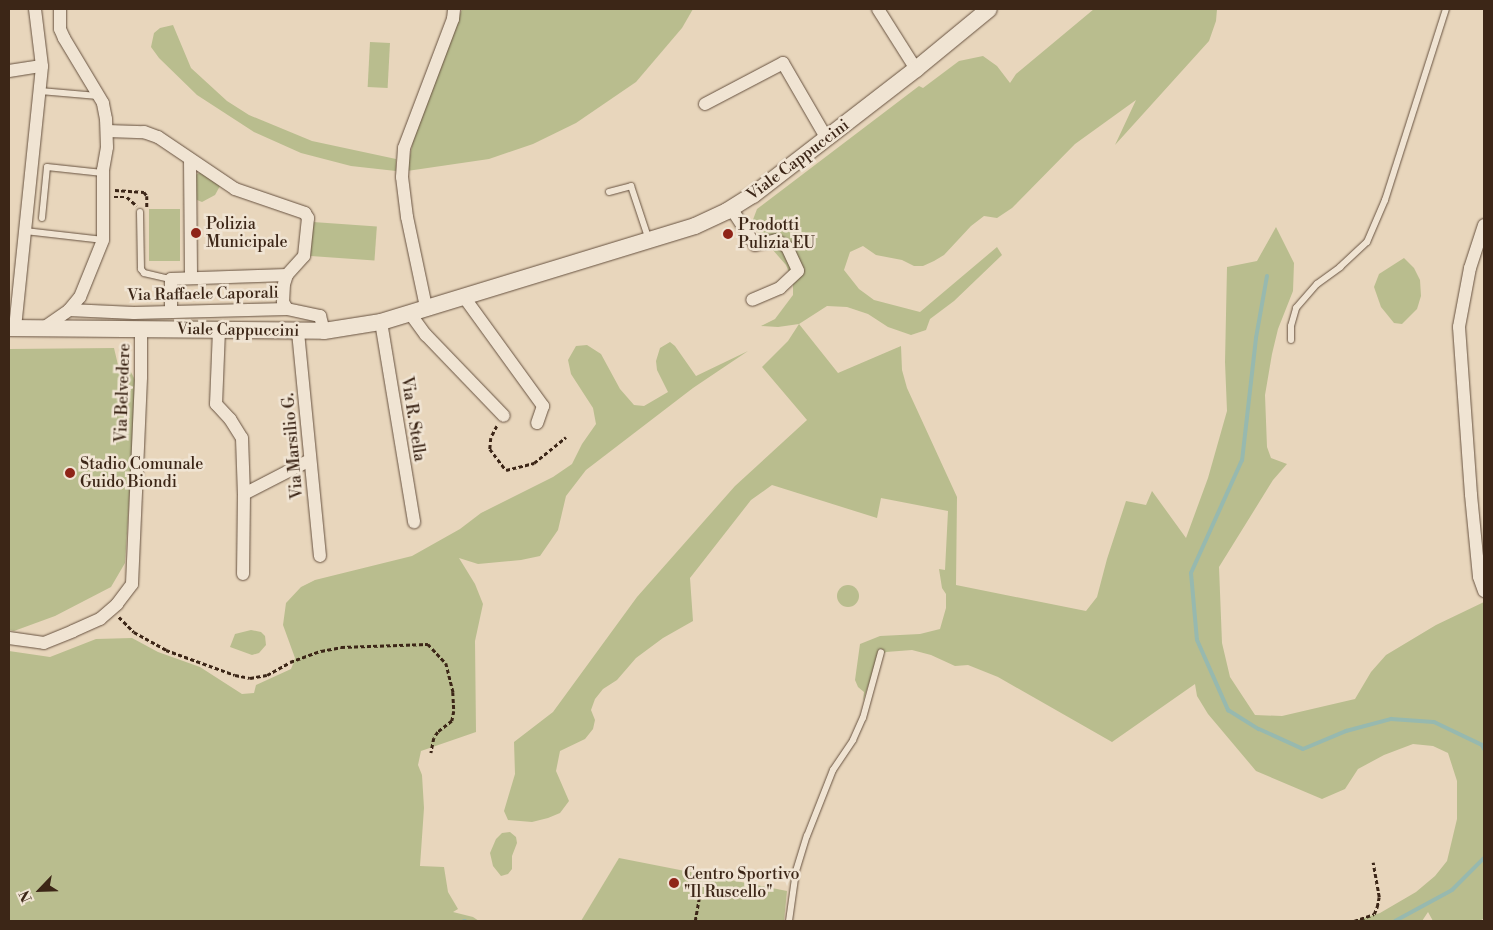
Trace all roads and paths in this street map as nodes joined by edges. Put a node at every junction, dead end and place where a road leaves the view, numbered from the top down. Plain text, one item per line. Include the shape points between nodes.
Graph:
1 (35, 9) edge
2 (60, 9) edge
3 (454, 9) edge
4 (878, 9) edge
5 (989, 9) edge
6 (1446, 9) edge
7 (42, 66) junction
8 (916, 69) junction
9 (9, 71) edge
10 (40, 91) junction
11 (99, 96) junction
12 (706, 104) dead end
13 (107, 131) junction
14 (827, 139) junction
15 (190, 158) junction
16 (103, 173) junction
17 (609, 192) dead end
18 (107, 193) junction
19 (731, 208) junction
20 (139, 210) junction
21 (42, 218) dead end
22 (1484, 225) edge
23 (25, 231) junction
24 (103, 240) junction
25 (649, 241) junction
26 (1481, 247) edge
27 (287, 275) junction
28 (171, 278) junction
29 (191, 278) junction
30 (464, 297) junction
31 (752, 300) dead end
32 (426, 307) junction
33 (287, 309) junction
34 (69, 310) junction
35 (170, 312) junction
36 (408, 312) junction
37 (381, 322) junction
38 (45, 327) junction
39 (12, 328) edge
40 (141, 329) junction
41 (219, 330) junction
42 (324, 331) junction
43 (298, 332) junction
44 (1291, 340) dead end
45 (504, 416) joint
46 (537, 423) dead end
47 (566, 437) dead end
48 (310, 460) junction
49 (244, 494) junction
50 (414, 522) dead end
51 (320, 556) dead end
52 (243, 574) dead end
53 (1484, 592) edge
54 (112, 608) junction
55 (9, 638) edge
56 (881, 652) dead end
57 (430, 754) dead end
58 (1372, 863) dead end
59 (700, 893) dead end
60 (695, 921) edge
61 (789, 921) edge
62 (1354, 921) edge

1 - 7 street
2 - 11 street via 60,29 64,38
3 - 32 street via 404,148 402,177 406,217
4 - 8 street
5 - 8 street, Viale Cappuccini
6 - 44 lane via 1385,200 1367,242 1317,284 1296,308
7 - 9 street
7 - 10 street
8 - 14 street, Viale Cappuccini
10 - 11 lane
10 - 23 street
11 - 13 street
12 - 14 street via 783,63
13 - 15 street via 144,132 158,137
13 - 16 street
14 - 19 street, Viale Cappuccini
15 - 27 street via 235,189 305,212 308,218 304,256
15 - 29 street
16 - 18 street
16 - 21 lane via 47,167
17 - 25 lane via 631,186
18 - 20 path via 132,199
18 - 20 path via 144,192 148,207
18 - 24 street
19 - 25 street, Viale Cappuccini via 695,226
19 - 31 street via 755,245 776,240 787,247 798,272 780,288
20 - 28 lane via 142,269 144,273
22 - 26 street
23 - 24 lane
23 - 39 street
24 - 34 street via 80,297
25 - 30 street, Viale Cappuccini
26 - 53 street via 1470,268 1459,327 1471,495 1479,577
27 - 29 street
27 - 33 street via 283,302
28 - 29 street
28 - 35 street
30 - 32 street, Viale Cappuccini
30 - 46 street via 544,406
32 - 36 street, Viale Cappuccini
33 - 35 street, Via Raffaele Caporali
33 - 42 street, Via Raffaele Caporali via 320,316
34 - 35 street, Via Raffaele Caporali
34 - 38 street
36 - 37 street, Viale Cappuccini
36 - 45 street
37 - 42 street, Viale Cappuccini
37 - 50 street, Via R. Stella
38 - 39 street, Viale Cappuccini
38 - 40 street, Viale Cappuccini
40 - 41 street, Viale Cappuccini
40 - 54 street, Via Belvedere via 132,584
41 - 43 street, Viale Cappuccini
41 - 49 street via 216,404 242,438
42 - 43 street, Viale Cappuccini
43 - 48 street, Via Marsilio G.
45 - 47 path via 489,443 506,470 534,463
48 - 49 street
48 - 51 street, Via Marsilio G.
49 - 52 street
54 - 55 street, Via Belvedere via 100,619 44,643
54 - 57 path via 123,622 149,641 190,659 250,678 267,675 290,662 321,651 341,647 428,644 446,663 454,711 452,721 434,738
56 - 61 lane via 863,718 833,770 807,836 796,871
58 - 62 path via 1379,897 1377,908 1374,914
59 - 60 path

